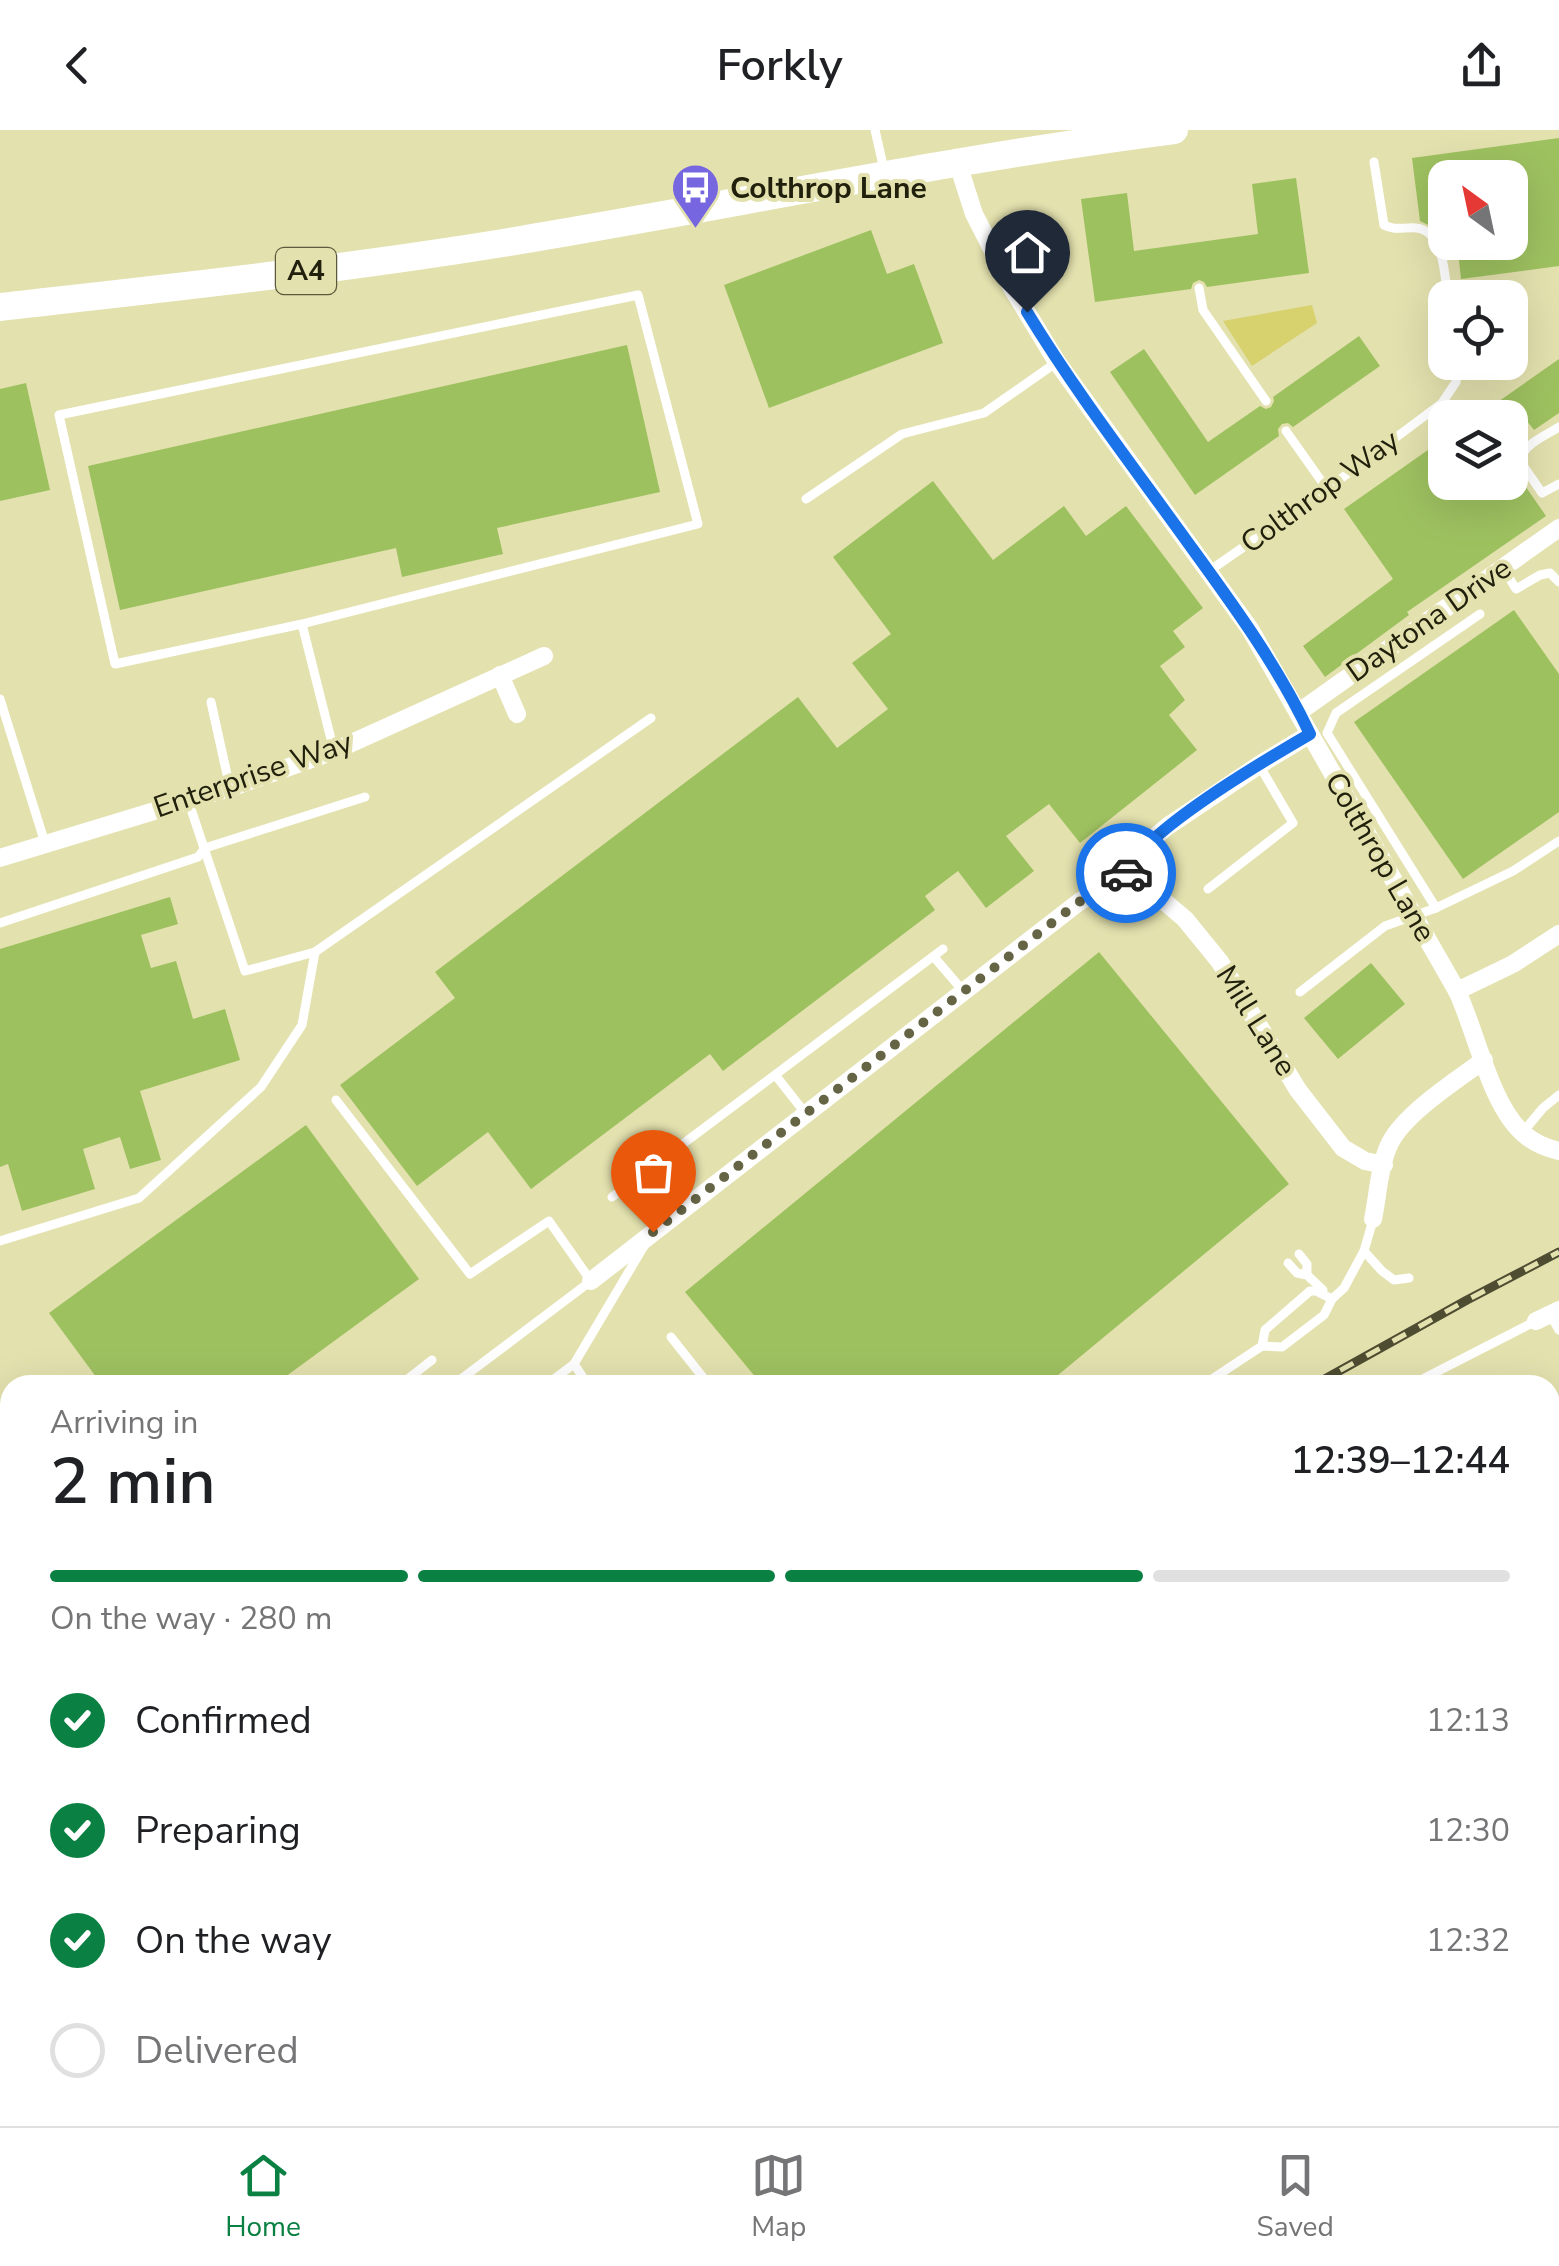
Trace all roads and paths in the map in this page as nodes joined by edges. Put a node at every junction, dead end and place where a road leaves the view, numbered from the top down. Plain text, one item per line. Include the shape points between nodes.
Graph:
1 (874, 130) edge
2 (1174, 130) edge
3 (1374, 162) dead end
4 (958, 164) junction
5 (886, 176) junction
6 (1445, 280) edge
7 (1199, 288) dead end
8 (0, 307) edge
9 (1057, 362) junction
10 (1456, 380) edge
11 (1266, 401) dead end
12 (1559, 427) edge
13 (1286, 431) dead end
14 (1559, 484) edge
15 (1327, 490) junction
16 (806, 500) dead end
17 (1559, 528) edge
18 (1503, 568) junction
19 (1209, 571) junction
20 (1559, 582) edge
21 (1480, 614) dead end
22 (302, 624) junction
23 (544, 656) dead end
24 (500, 674) junction
25 (0, 699) edge
26 (211, 702) dead end
27 (1299, 712) junction
28 (517, 714) dead end
29 (651, 718) dead end
30 (1310, 734) junction
31 (16, 748) junction
32 (334, 752) junction
33 (0, 753) edge
34 (1259, 765) junction
35 (230, 788) junction
36 (365, 798) dead end
37 (188, 800) junction
38 (1559, 841) edge
39 (45, 843) junction
40 (205, 848) junction
41 (0, 858) edge
42 (1122, 882) junction
43 (1208, 889) dead end
44 (1436, 908) junction
45 (1414, 916) junction
46 (0, 922) edge
47 (1559, 934) edge
48 (943, 950) dead end
49 (315, 952) junction
50 (934, 957) junction
51 (1457, 991) junction
52 (964, 992) junction
53 (1300, 992) dead end
54 (1484, 1060) junction
55 (776, 1076) junction
56 (1559, 1096) edge
57 (336, 1100) dead end
58 (806, 1114) junction
59 (1522, 1133) junction
60 (1559, 1151) edge
61 (1384, 1165) junction
62 (612, 1197) dead end
63 (1373, 1220) joint
64 (653, 1232) junction
65 (0, 1241) edge
66 (1364, 1252) junction
67 (1299, 1254) dead end
68 (1288, 1263) dead end
69 (1307, 1275) junction
70 (1410, 1278) dead end
71 (591, 1281) junction
72 (1332, 1299) junction
73 (1551, 1319) edge
74 (672, 1338) dead end
75 (1262, 1346) junction
76 (432, 1360) dead end
77 (574, 1364) junction
78 (413, 1375) edge
79 (466, 1375) edge
80 (559, 1375) edge
81 (581, 1375) edge
82 (701, 1375) edge
83 (1218, 1375) edge
84 (1432, 1375) edge

1 - 5 lane
2 - 4 main road, A4
3 - 6 lane via 1384,225 1429,232 1439,244
4 - 5 main road, A4
4 - 9 street, Colthrop Lane via 996,261
5 - 8 main road, A4 via 354,266
7 - 11 lane via 1203,310
9 - 16 lane via 984,414 902,434
9 - 19 street, Colthrop Lane
10 - 15 lane, Colthrop Way via 1442,402
12 - 14 lane via 1524,449 1520,461 1542,493
13 - 15 lane
15 - 19 lane, Colthrop Way
17 - 18 street, Daytona Drive
18 - 20 lane via 1516,589 1544,573
18 - 27 street, Daytona Drive
19 - 27 street, Colthrop Lane
21 - 44 lane via 1336,713 1326,732
22 - 22 lane via 116,664 59,415 638,295 698,524
22 - 32 lane
23 - 24 street, Enterprise Way
24 - 28 street
24 - 32 street, Enterprise Way
25 - 31 lane
26 - 35 lane
27 - 30 street, Colthrop Lane
29 - 49 lane
30 - 34 street
30 - 45 street, Colthrop Lane
31 - 33 lane
31 - 39 lane
32 - 35 street, Enterprise Way
34 - 42 street via 1142,848
34 - 43 lane via 1293,823
35 - 37 street, Enterprise Way
36 - 40 lane
37 - 39 street, Enterprise Way
37 - 40 lane
38 - 44 lane
39 - 41 street, Enterprise Way
40 - 46 lane via 198,857
40 - 49 lane via 245,970
42 - 52 street via 1079,902
42 - 61 street, Mill Lane via 1152,893 1184,920 1220,962 1298,1090 1344,1148
44 - 45 lane
45 - 51 street, Colthrop Lane
45 - 53 lane via 1385,926
47 - 51 street
48 - 50 lane
49 - 65 lane via 302,1025 261,1087 139,1198
50 - 52 lane
50 - 55 lane
51 - 54 street, Colthrop Lane
52 - 58 street
54 - 59 street
54 - 61 street via 1402,1126
55 - 58 lane
55 - 62 lane
56 - 59 lane
57 - 71 lane via 470,1274 548,1221
58 - 64 street
59 - 60 street
61 - 63 street
63 - 66 lane
64 - 71 street
64 - 77 lane
66 - 70 lane via 1394,1280
66 - 72 lane
67 - 69 lane
68 - 69 lane
69 - 72 lane
71 - 79 lane
72 - 75 lane via 1324,1315 1282,1347
72 - 75 lane via 1310,1291 1265,1330
73 - 84 lane
74 - 82 lane
75 - 83 lane
76 - 78 lane
77 - 80 lane
77 - 81 lane

